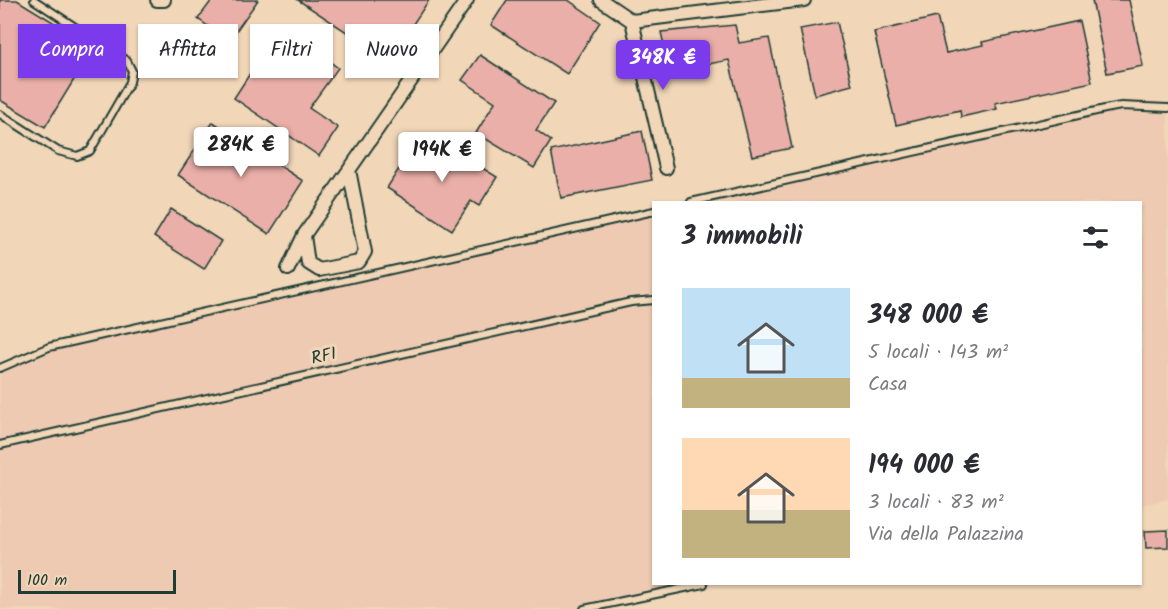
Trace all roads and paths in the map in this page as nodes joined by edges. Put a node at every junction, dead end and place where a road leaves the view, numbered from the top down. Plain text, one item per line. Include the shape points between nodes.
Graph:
1 (34, 0) edge
2 (157, 0) edge
3 (164, 0) edge
4 (467, 0) edge
5 (601, 0) edge
6 (804, 0) edge
7 (632, 21) junction
8 (1168, 108) edge
9 (0, 114) edge
10 (666, 168) dead end
11 (349, 170) junction
12 (694, 201) edge
13 (652, 211) edge
14 (304, 235) junction
15 (288, 269) dead end
16 (652, 300) edge
17 (0, 368) edge
18 (0, 445) edge
19 (699, 585) edge
20 (584, 609) edge

1 - 9 lane via 127,60 132,71 130,82 90,151 77,156 58,151
2 - 3 street
4 - 11 street
5 - 7 street
6 - 7 street
7 - 10 street
8 - 12 lane via 1120,106
11 - 14 street
11 - 14 street via 365,252 359,262 319,270 308,263
13 - 17 lane via 56,346
14 - 15 street
16 - 18 lane, RFI
19 - 20 lane

